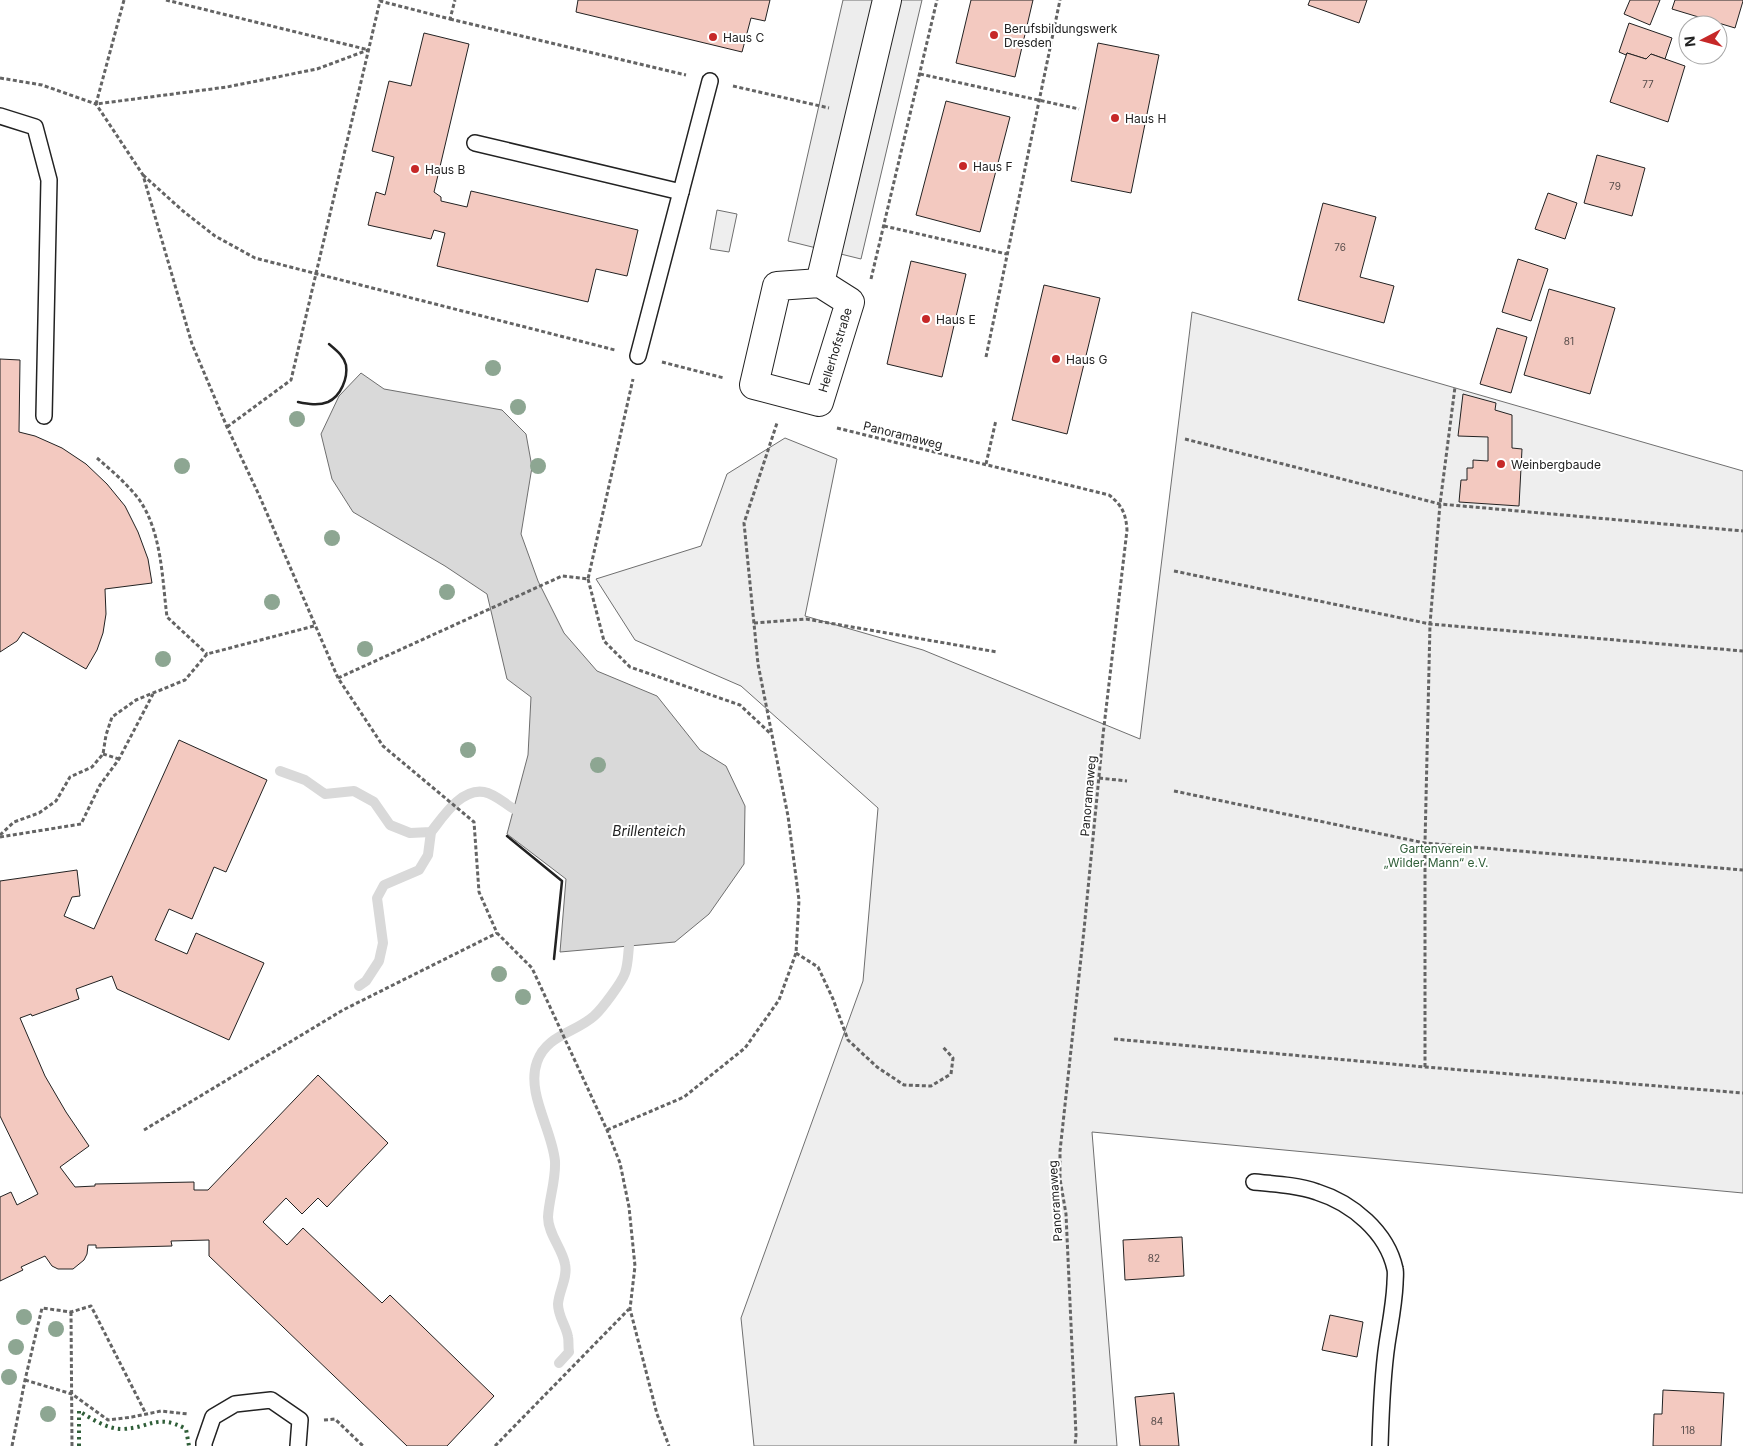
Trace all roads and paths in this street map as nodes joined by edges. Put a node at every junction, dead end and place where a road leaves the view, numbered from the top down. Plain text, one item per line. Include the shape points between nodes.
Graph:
1 (124, 0) edge
2 (166, 0) edge
3 (455, 0) edge
4 (887, 0) edge
5 (937, 0) edge
6 (1060, 0) edge
7 (450, 19) junction
8 (369, 50) junction
9 (920, 74) junction
10 (0, 78) edge
11 (710, 80) junction
12 (1039, 101) junction
13 (96, 104) junction
14 (1079, 109) dead end
15 (860, 115) junction
16 (0, 116) edge
17 (475, 143) dead end
18 (143, 175) junction
19 (681, 192) junction
20 (884, 226) junction
21 (1007, 254) junction
22 (315, 274) junction
23 (820, 283) junction
24 (870, 284) dead end
25 (638, 356) junction
26 (986, 357) dead end
27 (754, 385) junction
28 (1455, 387) dead end
29 (787, 394) junction
30 (44, 416) dead end
31 (996, 420) dead end
32 (227, 427) junction
33 (835, 428) dead end
34 (1185, 439) dead end
35 (97, 458) dead end
36 (986, 464) junction
37 (1440, 504) junction
38 (1743, 531) edge
39 (1174, 571) dead end
40 (588, 579) junction
41 (754, 623) junction
42 (1430, 624) junction
43 (314, 626) junction
44 (1743, 651) edge
45 (997, 652) dead end
46 (207, 654) junction
47 (338, 678) junction
48 (154, 693) junction
49 (771, 734) junction
50 (104, 754) junction
51 (119, 759) junction
52 (1098, 778) junction
53 (1127, 780) dead end
54 (1174, 791) dead end
55 (0, 836) edge
56 (1426, 843) junction
57 (1743, 870) edge
58 (497, 933) junction
59 (796, 953) junction
60 (1114, 1039) dead end
61 (942, 1046) dead end
62 (1425, 1067) junction
63 (1743, 1092) edge
64 (144, 1130) dead end
65 (608, 1130) junction
66 (1254, 1182) dead end
67 (630, 1309) junction
68 (71, 1312) junction
69 (25, 1380) junction
70 (72, 1394) junction
71 (146, 1414) junction
72 (213, 1417) junction
73 (300, 1420) junction
74 (12, 1446) edge
75 (72, 1446) edge
76 (204, 1446) edge
77 (298, 1446) edge
78 (363, 1446) edge
79 (495, 1446) edge
80 (669, 1446) edge
81 (1076, 1446) edge
82 (1380, 1446) edge

1 - 13 path
2 - 8 path
3 - 7 path
4 - 15 street
5 - 9 path
6 - 12 path
7 - 8 path via 380,1
7 - 11 path
8 - 13 path via 317,69 245,84
8 - 22 path
9 - 12 path
9 - 20 path
10 - 13 path via 42,85
11 - 15 path
11 - 19 lane
12 - 14 path
12 - 21 path
13 - 18 path
15 - 23 street
16 - 30 lane via 35,127 49,180
17 - 19 lane
18 - 22 path via 215,236 255,258
18 - 32 path via 192,344
19 - 25 lane
20 - 21 path
20 - 24 path
21 - 26 path
22 - 25 path
22 - 32 path via 291,380
23 - 27 street via 777,286
23 - 29 street, Hellerhofstraße via 850,302 819,402
25 - 27 path
25 - 40 path
27 - 29 street, Hellerhofstraße
28 - 37 path
29 - 41 path via 744,523
31 - 36 path
32 - 43 path
33 - 36 path, Panoramaweg
34 - 37 path
35 - 46 path via 138,499 153,526 167,617
36 - 52 path, Panoramaweg via 1109,494 1120,504 1126,516
37 - 38 path
37 - 42 path
39 - 42 path
40 - 47 path via 562,576
40 - 49 path via 604,641 630,667 740,705
41 - 45 path via 806,619
41 - 49 path
42 - 44 path
42 - 56 path
43 - 46 path
43 - 47 path
46 - 48 path via 185,680
47 - 58 path via 383,746 474,822 479,892
48 - 50 path via 136,700 112,717
48 - 51 path
49 - 59 path via 788,816 799,900
50 - 51 path
50 - 55 path via 92,766 70,777 56,801 40,814 14,822
51 - 55 path via 100,785 81,824
52 - 53 path
52 - 81 path, Panoramaweg via 1060,1151 1060,1179 1066,1214
54 - 56 path
56 - 57 path
56 - 62 path
58 - 64 path via 343,1010
58 - 65 path via 532,968
59 - 61 path via 818,967 834,999 848,1040 877,1067 904,1085 931,1086 951,1074 953,1058
59 - 65 path via 779,1000 745,1048 684,1097
60 - 62 path
62 - 63 path
65 - 67 path via 620,1163 629,1207 635,1266
66 - 82 lane via 1318,1192 1346,1204 1386,1244 1395,1270 1394,1308 1382,1388
67 - 79 path
67 - 80 path via 657,1414
68 - 69 path via 42,1308
68 - 70 path
68 - 71 path via 91,1306
69 - 70 path
69 - 74 path
70 - 71 path via 108,1420
70 - 75 path
71 - 72 path via 161,1411
72 - 73 lane via 235,1404 271,1400
72 - 76 lane
73 - 77 lane
73 - 78 path via 335,1419

